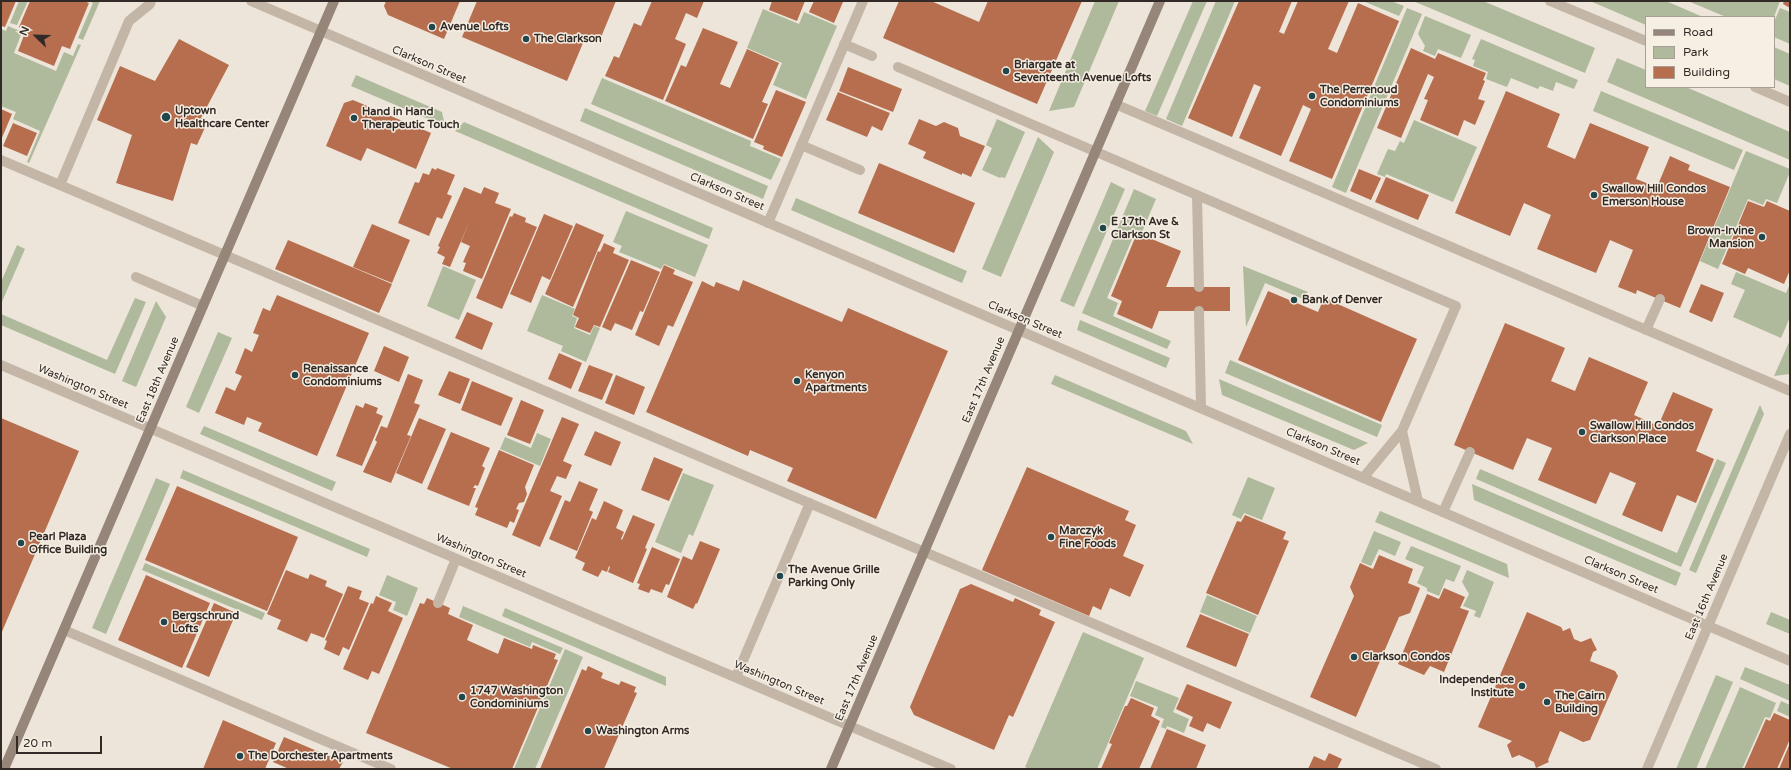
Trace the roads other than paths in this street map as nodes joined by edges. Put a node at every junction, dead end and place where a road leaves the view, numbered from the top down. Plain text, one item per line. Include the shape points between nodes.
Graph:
1 (251, 1) edge
2 (334, 1) edge
3 (862, 1) edge
4 (1160, 1) edge
5 (1550, 1) edge
6 (151, 3) edge
7 (321, 31) junction
8 (1645, 41) edge
9 (844, 44) junction
10 (872, 56) dead end
11 (898, 67) dead end
12 (1757, 88) edge
13 (1790, 102) edge
14 (1116, 104) junction
15 (801, 145) junction
16 (1095, 152) junction
17 (1, 160) edge
18 (860, 170) dead end
19 (60, 185) junction
20 (1197, 195) junction
21 (768, 223) junction
22 (225, 255) junction
23 (136, 277) dead end
24 (1199, 286) dead end
25 (1660, 299) dead end
26 (203, 306) junction
27 (1200, 311) dead end
28 (1019, 330) junction
29 (1646, 330) junction
30 (1, 365) edge
31 (1790, 391) edge
32 (1201, 408) junction
33 (150, 429) junction
34 (1402, 431) junction
35 (1790, 434) edge
36 (1470, 452) dead end
37 (1364, 478) junction
38 (1418, 501) junction
39 (810, 503) junction
40 (1443, 512) junction
41 (924, 552) junction
42 (456, 559) junction
43 (438, 603) dead end
44 (1707, 625) junction
45 (64, 630) junction
46 (1790, 661) edge
47 (736, 678) junction
48 (850, 726) junction
49 (4, 769) edge
50 (391, 769) edge
51 (831, 769) edge
52 (951, 769) edge
53 (1436, 769) edge
54 (1647, 769) edge

1 - 7 street, Clarkson Street
2 - 7 main road, East 18th Avenue
3 - 9 street
4 - 14 main road, East 17th Avenue
5 - 8 street
6 - 19 street via 129,21
7 - 21 street, Clarkson Street
7 - 22 main road, East 18th Avenue
9 - 10 street
9 - 15 street
11 - 16 street
12 - 13 street
14 - 16 main road, East 17th Avenue
14 - 29 street
15 - 18 street
15 - 21 street
16 - 20 street
16 - 28 main road, East 17th Avenue
17 - 19 street
19 - 22 street
20 - 24 street
20 - 34 street via 1456,306
21 - 28 street, Clarkson Street
22 - 26 main road, East 18th Avenue
22 - 39 street
23 - 26 street
25 - 29 street
26 - 33 main road, East 18th Avenue
27 - 32 street
28 - 32 street, Clarkson Street
28 - 41 main road, East 17th Avenue
29 - 31 street
30 - 33 street, Washington Street
32 - 37 street, Clarkson Street
33 - 42 street, Washington Street
33 - 45 main road, East 18th Avenue
34 - 37 street
34 - 38 street
35 - 44 street, East 16th Avenue
36 - 40 street
37 - 38 street, Clarkson Street
38 - 40 street, Clarkson Street
39 - 41 street
39 - 47 street
40 - 44 street, Clarkson Street
41 - 48 main road, East 17th Avenue
41 - 53 street
42 - 43 street
42 - 47 street, Washington Street
44 - 46 street, Clarkson Street
44 - 54 street, East 16th Avenue
45 - 49 main road, East 18th Avenue
45 - 50 street
47 - 48 street, Washington Street
48 - 51 main road, East 17th Avenue
48 - 52 street, Washington Street

